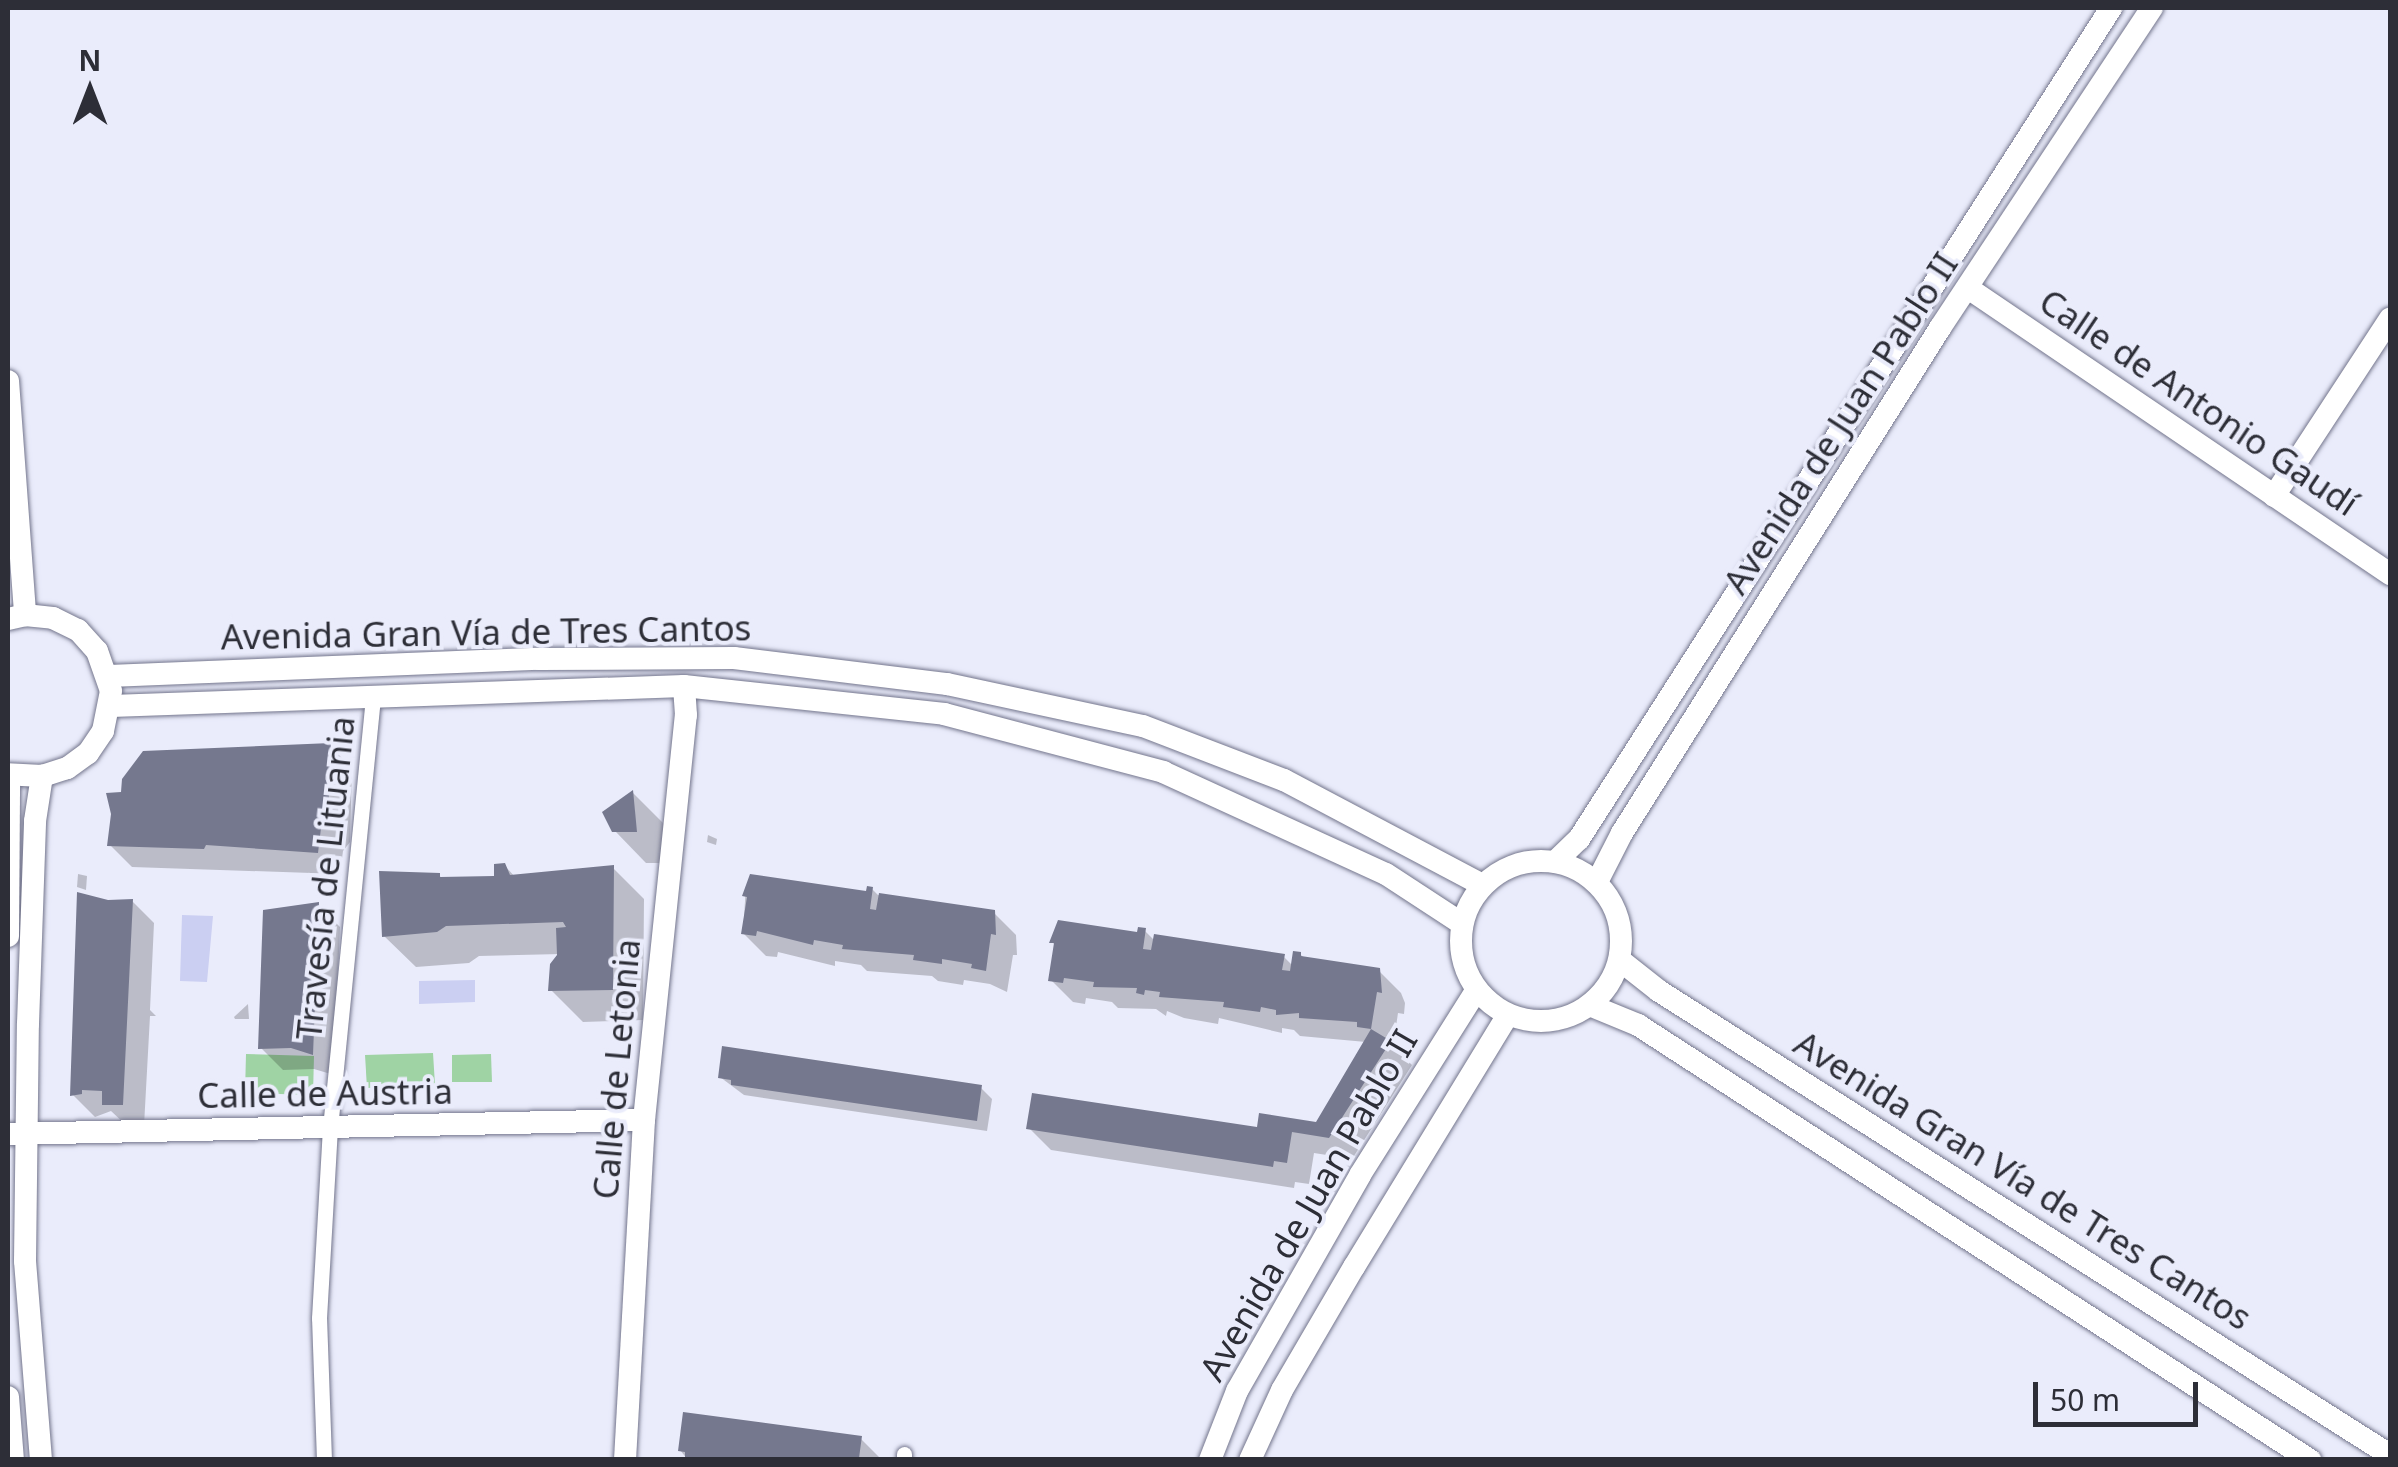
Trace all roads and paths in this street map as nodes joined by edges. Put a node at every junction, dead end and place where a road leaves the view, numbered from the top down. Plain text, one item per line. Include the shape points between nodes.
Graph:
1 (2111, 8) edge
2 (2152, 8) edge
3 (1968, 288) junction
4 (2390, 319) edge
5 (8, 381) edge
6 (2274, 496) junction
7 (2390, 574) edge
8 (16, 617) edge
9 (109, 676) junction
10 (684, 686) junction
11 (373, 694) junction
12 (110, 706) junction
13 (8, 774) edge
14 (42, 776) junction
15 (1556, 862) junction
16 (1597, 882) junction
17 (1482, 884) junction
18 (1462, 923) junction
19 (8, 936) edge
20 (1621, 961) junction
21 (1476, 991) junction
22 (1592, 1006) junction
23 (1508, 1016) junction
24 (644, 1120) junction
25 (330, 1128) junction
26 (17, 1134) edge
27 (8, 1397) edge
28 (2390, 1455) edge
29 (13, 1460) edge
30 (41, 1460) edge
31 (324, 1460) edge
32 (625, 1460) edge
33 (1210, 1460) edge
34 (1250, 1460) edge
35 (2310, 1460) edge

1 - 15 street, Avenida de Juan Pablo II via 1579,839
2 - 3 street, Avenida de Juan Pablo II
3 - 6 street, Calle de Antonio Gaudí
3 - 16 street, Avenida de Juan Pablo II
4 - 6 street
5 - 8 street
6 - 7 street, Calle de Antonio Gaudí
8 - 9 street via 53,618 78,630
9 - 12 street
9 - 17 street, Avenida Gran Vía de Tres Cantos via 734,658 947,684 1143,726 1284,780
10 - 11 street, Avenida Gran Vía de Tres Cantos
10 - 18 street, Avenida Gran Vía de Tres Cantos via 944,714 1163,772 1386,874
10 - 24 street, Calle de Letonia
11 - 12 street, Avenida Gran Vía de Tres Cantos
11 - 25 street, Travesía de Lituania
12 - 14 street via 88,753
13 - 14 street
13 - 19 street
14 - 26 street
15 - 16 street
15 - 17 street via 1518,863
16 - 20 street via 1616,908
17 - 18 street
18 - 21 street via 1463,966
20 - 22 street
20 - 28 street, Avenida Gran Vía de Tres Cantos via 1658,991
21 - 23 street
21 - 33 street, Avenida de Juan Pablo II via 1360,1175 1237,1392
22 - 23 street via 1565,1020
22 - 35 street via 1638,1025
23 - 34 street, Avenida de Juan Pablo II via 1282,1390
24 - 25 street, Calle de Austria
24 - 32 street, Calle de Letonia
25 - 26 street, Calle de Austria
25 - 31 street, Travesía de Lituania via 319,1318
26 - 30 street
27 - 29 street

